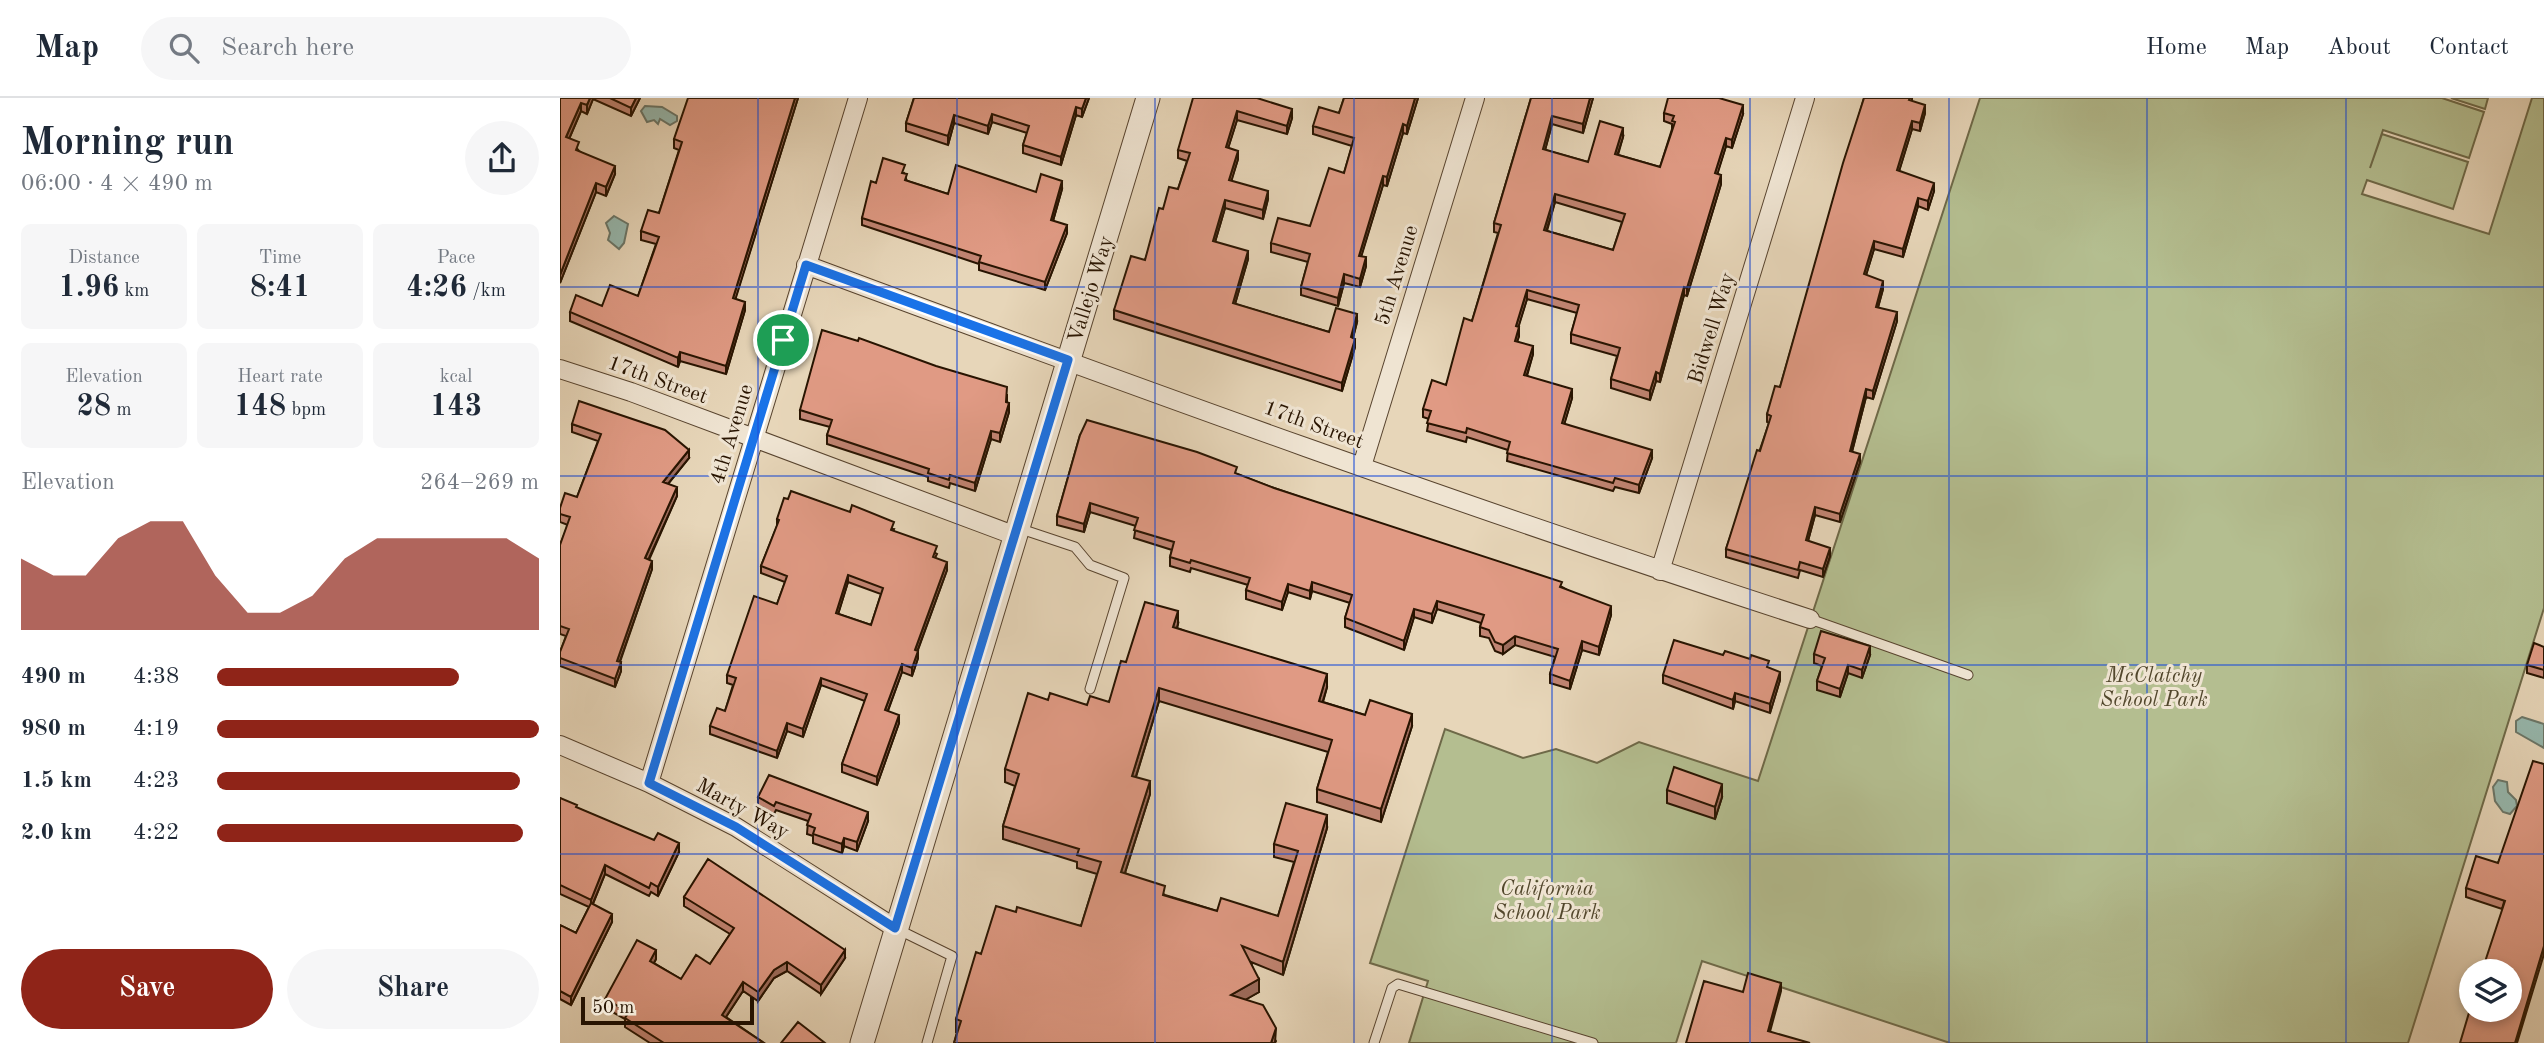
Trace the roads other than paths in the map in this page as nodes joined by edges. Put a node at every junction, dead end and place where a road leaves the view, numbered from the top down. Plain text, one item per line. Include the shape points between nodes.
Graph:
1 (858, 98) edge
2 (1148, 98) edge
3 (1475, 98) edge
4 (1805, 98) edge
5 (806, 265) junction
6 (1068, 360) junction
7 (560, 369) edge
8 (753, 439) junction
9 (1362, 466) junction
10 (1017, 532) junction
11 (1660, 571) junction
12 (1810, 619) joint
13 (1968, 676) dead end
14 (1090, 689) dead end
15 (560, 745) edge
16 (649, 783) junction
17 (895, 928) junction
18 (862, 1043) edge
19 (927, 1043) edge
20 (1374, 1043) edge
21 (1593, 1043) edge

1 - 5 street, 4th Avenue
2 - 6 street, Vallejo Way
3 - 9 street, 5th Avenue
4 - 11 street, Bidwell Way
5 - 6 street, 17th Street
5 - 8 street, 4th Avenue
6 - 9 street, 17th Street
6 - 10 street, Vallejo Way
7 - 8 street, 17th Street
8 - 10 street, 17th Street
8 - 16 street, 4th Avenue
9 - 11 street, 17th Street
10 - 14 lane via 1075,547 1090,565 1124,578
10 - 17 street, Vallejo Way
11 - 12 street, 17th Street
12 - 13 lane
15 - 16 street, Marty Way
16 - 17 street, Marty Way via 736,827
17 - 18 street, Vallejo Way
17 - 19 lane via 952,956
20 - 21 lane via 1392,988 1398,984

